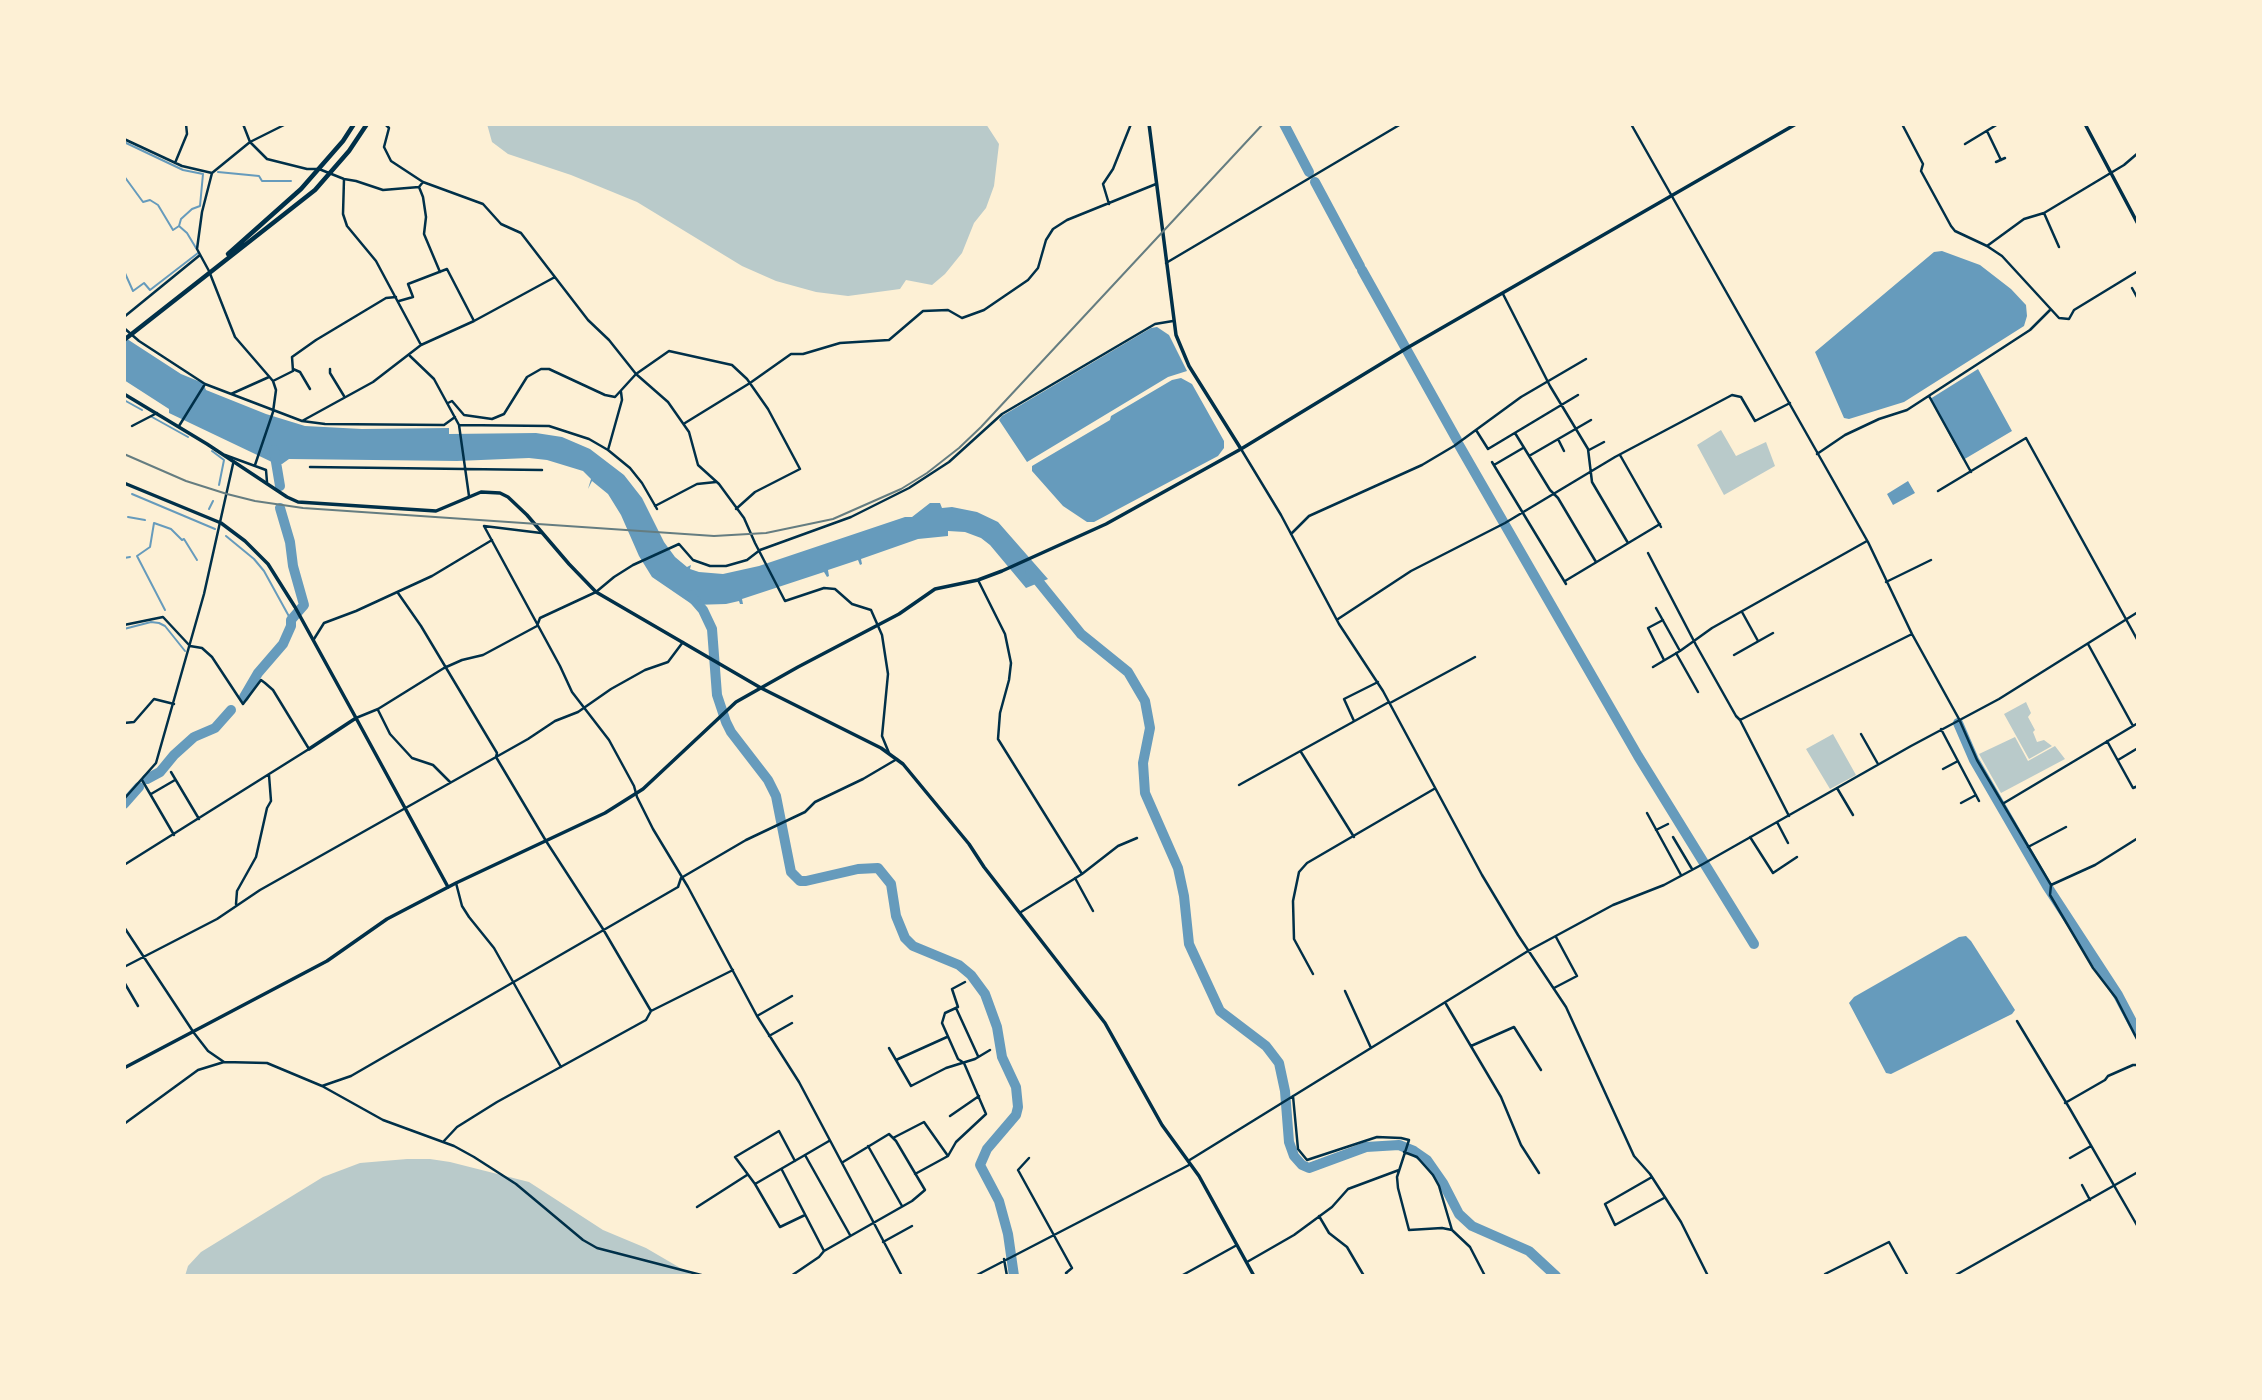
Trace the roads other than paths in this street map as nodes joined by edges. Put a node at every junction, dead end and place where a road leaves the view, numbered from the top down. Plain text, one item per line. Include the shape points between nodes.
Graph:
1 (186, 124) edge
2 (243, 124) edge
3 (286, 124) edge
4 (354, 124) edge
5 (367, 124) edge
6 (385, 124) edge
7 (1131, 124) edge
8 (1149, 124) edge
9 (1401, 124) edge
10 (1631, 124) edge
11 (1796, 124) edge
12 (1902, 124) edge
13 (1998, 124) edge
14 (2085, 124) edge
15 (1987, 131) junction
16 (124, 139) edge
17 (250, 142) junction
18 (1965, 144) dead end
19 (2138, 153) edge
20 (1996, 162) dead end
21 (175, 163) junction
22 (319, 169) junction
23 (212, 173) junction
24 (2110, 173) junction
25 (330, 174) junction
26 (344, 179) junction
27 (423, 182) junction
28 (1156, 184) junction
29 (419, 187) junction
30 (1672, 195) junction
31 (1109, 204) junction
32 (2044, 213) junction
33 (2138, 224) edge
34 (2051, 230) junction
35 (2045, 233) dead end
36 (1987, 246) junction
37 (2059, 247) dead end
38 (200, 254) junction
39 (1166, 263) junction
40 (209, 271) junction
41 (2138, 271) edge
42 (440, 272) junction
43 (555, 277) junction
44 (2132, 288) dead end
45 (1503, 294) junction
46 (398, 299) junction
47 (2138, 299) edge
48 (2050, 310) junction
49 (124, 317) edge
50 (474, 321) junction
51 (1172, 321) junction
52 (124, 328) edge
53 (124, 340) edge
54 (418, 347) junction
55 (410, 356) junction
56 (1586, 359) dead end
57 (293, 369) junction
58 (330, 369) dead end
59 (636, 374) junction
60 (270, 376) junction
61 (1549, 380) junction
62 (273, 381) junction
63 (750, 383) junction
64 (203, 386) junction
65 (310, 389) dead end
66 (621, 392) junction
67 (124, 394) edge
68 (231, 394) junction
69 (1578, 395) dead end
70 (1929, 396) junction
71 (345, 398) junction
72 (448, 403) junction
73 (1790, 403) junction
74 (1562, 406) junction
75 (273, 412) junction
76 (155, 414) junction
77 (455, 417) junction
78 (1591, 419) dead end
79 (302, 421) junction
80 (685, 423) junction
81 (459, 425) junction
82 (132, 426) dead end
83 (179, 426) junction
84 (1576, 429) junction
85 (1476, 430) junction
86 (1515, 433) junction
87 (1558, 439) junction
88 (1604, 442) dead end
89 (1523, 448) junction
90 (1241, 449) junction
91 (608, 450) junction
92 (1588, 450) junction
93 (1564, 451) dead end
94 (222, 454) junction
95 (1817, 454) junction
96 (1620, 455) junction
97 (1529, 456) junction
98 (233, 464) junction
99 (255, 465) junction
100 (310, 467) dead end
101 (464, 467) junction
102 (542, 470) dead end
103 (1591, 471) junction
104 (1970, 472) junction
105 (716, 482) junction
106 (124, 483) edge
107 (267, 484) junction
108 (1938, 491) dead end
109 (1554, 494) junction
110 (469, 496) junction
111 (736, 509) junction
112 (1523, 513) junction
113 (220, 523) junction
114 (542, 533) junction
115 (1291, 534) junction
116 (492, 540) junction
117 (1867, 541) junction
118 (1628, 543) junction
119 (760, 550) junction
120 (1648, 553) dead end
121 (1931, 560) dead end
122 (1596, 562) junction
123 (978, 580) junction
124 (1886, 582) junction
125 (596, 592) junction
126 (398, 593) junction
127 (1657, 608) dead end
128 (1742, 612) junction
129 (2138, 612) edge
130 (1338, 619) junction
131 (1663, 620) junction
132 (2126, 620) junction
133 (877, 624) junction
134 (124, 625) edge
135 (537, 626) junction
136 (1773, 633) dead end
137 (1912, 634) junction
138 (313, 639) junction
139 (1694, 641) junction
140 (2138, 641) edge
141 (682, 642) junction
142 (1758, 642) junction
143 (2088, 644) junction
144 (190, 646) junction
145 (1678, 652) junction
146 (1734, 655) dead end
147 (1475, 657) dead end
148 (1664, 660) junction
149 (1653, 667) dead end
150 (444, 668) junction
151 (1378, 682) junction
152 (761, 688) junction
153 (1698, 692) dead end
154 (1389, 702) junction
155 (174, 704) junction
156 (585, 706) junction
157 (378, 709) junction
158 (356, 718) junction
159 (1959, 719) junction
160 (1740, 720) junction
161 (1354, 721) junction
162 (124, 723) edge
163 (2138, 723) edge
164 (2133, 726) junction
165 (1941, 729) junction
166 (1861, 734) dead end
167 (2107, 741) junction
168 (2138, 748) edge
169 (309, 749) junction
170 (1301, 752) junction
171 (889, 753) junction
172 (496, 757) junction
173 (897, 759) junction
174 (2118, 760) junction
175 (1958, 761) junction
176 (1878, 764) junction
177 (1943, 769) dead end
178 (171, 772) dead end
179 (269, 775) junction
180 (142, 779) junction
181 (176, 780) junction
182 (450, 782) junction
183 (1240, 785) dead end
184 (2138, 786) edge
185 (1837, 788) junction
186 (1434, 789) junction
187 (636, 793) junction
188 (151, 794) junction
189 (1976, 795) junction
190 (124, 799) edge
191 (1979, 801) dead end
192 (1961, 803) dead end
193 (2004, 803) junction
194 (407, 808) junction
195 (1647, 813) dead end
196 (1789, 816) junction
197 (1853, 816) dead end
198 (200, 819) junction
199 (1777, 822) junction
200 (1668, 824) dead end
201 (2066, 827) dead end
202 (1656, 830) junction
203 (174, 835) junction
204 (1354, 837) junction
205 (1673, 837) dead end
206 (1750, 837) junction
207 (1137, 838) dead end
208 (2138, 838) edge
209 (546, 841) junction
210 (1788, 843) dead end
211 (2028, 847) junction
212 (1797, 857) dead end
213 (124, 865) edge
214 (1692, 869) junction
215 (1082, 874) junction
216 (1682, 875) junction
217 (681, 878) junction
218 (1075, 878) junction
219 (456, 883) junction
220 (2051, 886) junction
221 (448, 887) junction
222 (236, 906) junction
223 (1093, 911) dead end
224 (1021, 912) junction
225 (124, 927) edge
226 (603, 929) junction
227 (1556, 936) junction
228 (1528, 951) junction
229 (142, 957) junction
230 (124, 967) edge
231 (733, 970) junction
232 (1313, 974) dead end
233 (124, 982) edge
234 (513, 982) junction
235 (965, 982) dead end
236 (1554, 988) junction
237 (1345, 991) dead end
238 (792, 996) dead end
239 (1446, 1004) junction
240 (138, 1006) dead end
241 (956, 1008) junction
242 (651, 1011) junction
243 (1362, 1013) dead end
244 (1357, 1015) junction
245 (757, 1016) junction
246 (2017, 1021) dead end
247 (792, 1023) dead end
248 (1360, 1028) junction
249 (1354, 1030) dead end
250 (194, 1033) junction
251 (769, 1036) junction
252 (948, 1037) junction
253 (2138, 1041) edge
254 (1471, 1046) junction
255 (889, 1048) dead end
256 (990, 1049) dead end
257 (1371, 1049) junction
258 (978, 1056) junction
259 (896, 1060) junction
260 (224, 1062) junction
261 (964, 1063) junction
262 (2138, 1065) edge
263 (561, 1067) junction
264 (124, 1068) edge
265 (1541, 1070) dead end
266 (322, 1086) junction
267 (979, 1096) junction
268 (1293, 1096) junction
269 (2065, 1103) junction
270 (950, 1116) dead end
271 (124, 1124) edge
272 (893, 1138) junction
273 (830, 1141) junction
274 (443, 1142) junction
275 (868, 1146) junction
276 (2091, 1146) junction
277 (1404, 1152) junction
278 (805, 1155) junction
279 (948, 1156) junction
280 (1029, 1158) dead end
281 (2070, 1158) dead end
282 (796, 1161) junction
283 (841, 1162) junction
284 (1189, 1163) junction
285 (781, 1169) junction
286 (1399, 1170) junction
287 (2138, 1172) edge
288 (1539, 1173) dead end
289 (915, 1174) junction
290 (747, 1175) junction
291 (1652, 1177) junction
292 (755, 1184) junction
293 (2082, 1185) dead end
294 (2114, 1186) junction
295 (1665, 1197) junction
296 (2090, 1199) junction
297 (902, 1206) junction
298 (697, 1207) dead end
299 (806, 1215) junction
300 (1319, 1216) junction
301 (872, 1222) junction
302 (912, 1226) dead end
303 (2138, 1227) edge
304 (1452, 1230) junction
305 (850, 1235) junction
306 (1054, 1235) junction
307 (883, 1242) junction
308 (1237, 1245) junction
309 (824, 1251) junction
310 (1004, 1259) junction
311 (1247, 1262) junction
312 (1825, 1273) dead end
313 (705, 1276) edge
314 (791, 1276) edge
315 (902, 1276) edge
316 (975, 1276) edge
317 (1007, 1276) edge
318 (1067, 1276) edge
319 (1181, 1276) edge
320 (1254, 1276) edge
321 (1364, 1276) edge
322 (1485, 1276) edge
323 (1708, 1276) edge
324 (1908, 1276) edge
325 (1954, 1276) edge

1 - 21 street via 187,134
2 - 17 street
3 - 17 street
4 - 22 main road
5 - 25 main road
6 - 27 street via 389,128 386,154
7 - 31 street via 1103,184
8 - 28 main road
9 - 39 street
10 - 30 street
11 - 30 main road
12 - 36 street via 1951,226
13 - 15 street
14 - 24 main road
15 - 18 street
15 - 20 street via 2003,159
16 - 21 street
17 - 22 street via 267,159
17 - 23 street
19 - 24 street
21 - 23 street
22 - 25 street
22 - 40 main road
23 - 38 street via 202,212
24 - 32 street
24 - 33 main road
25 - 26 street
25 - 40 main road via 292,210
26 - 29 street via 383,190
26 - 46 street via 347,226 376,261
27 - 29 street
27 - 43 street via 483,204 500,224 521,233
28 - 31 street
28 - 39 main road
29 - 42 street via 426,217 424,234
30 - 45 main road
30 - 73 street
31 - 63 street via 1053,229 1038,268 1028,280 984,310 962,318 948,310 922,311 889,340 840,342 791,354
32 - 34 street
32 - 36 street via 2024,219
34 - 35 street
34 - 37 street
36 - 48 street via 2002,256
38 - 40 street
38 - 49 street
39 - 51 main road
40 - 53 main road
40 - 60 street via 235,337
41 - 48 street via 2074,310 2069,319
42 - 46 street via 408,284 413,297
42 - 50 street via 447,269
43 - 50 street
43 - 59 street
44 - 47 street
45 - 61 street
45 - 90 main road
46 - 54 street via 421,345
46 - 57 street via 386,298 316,340 292,357
48 - 70 street via 2031,330
50 - 54 street
51 - 90 main road via 1189,366
51 - 119 street via 1155,324 1002,414 949,461 909,488 851,517
52 - 64 street
54 - 55 street
55 - 71 street
55 - 72 street via 434,379
56 - 61 street
57 - 62 street
57 - 65 street
58 - 71 street
59 - 63 street via 669,351 732,365
59 - 66 street
59 - 80 street
60 - 62 street
60 - 68 street
61 - 74 street
61 - 85 street
62 - 75 street
63 - 80 street
63 - 111 street via 800,469 755,492
64 - 68 street
64 - 83 street
66 - 72 street via 615,397 605,395 549,369 527,377 510,407 492,419 464,415 452,401
66 - 91 street
67 - 76 main road
68 - 75 street
69 - 74 street
70 - 95 street via 1845,435
70 - 104 street
71 - 79 street
72 - 77 street
73 - 95 street
73 - 96 street via 1755,421 1741,397 1732,395
74 - 84 street
74 - 86 street
75 - 79 street
75 - 99 street
76 - 82 street
76 - 83 main road
77 - 79 street via 444,425
77 - 81 street
78 - 84 street
80 - 105 street via 698,465
81 - 91 street via 549,426
81 - 101 street
83 - 94 main road
84 - 87 street
84 - 92 street
85 - 86 street via 1488,449
85 - 115 street via 1422,465 1309,516
86 - 89 street
87 - 93 street
87 - 97 street
88 - 92 street
89 - 97 street
89 - 112 street via 1493,463
90 - 115 street
90 - 123 main road via 1105,524
91 - 105 street via 630,468 656,507 697,484
92 - 103 street
94 - 98 main road
94 - 99 street
95 - 117 street
96 - 103 street
96 - 118 street via 1661,526
97 - 109 street
98 - 107 main road
98 - 113 street
99 - 107 street via 266,470
100 - 101 street
101 - 102 street
101 - 110 street
103 - 109 street
103 - 118 street via 1592,482
104 - 108 street
104 - 132 street via 2026,438
105 - 111 street
106 - 113 main road
107 - 110 main road via 298,502 410,510 436,511
109 - 112 street
109 - 122 street
110 - 114 main road via 491,491 508,497
111 - 119 street
112 - 122 street via 1565,582
112 - 130 street via 1411,571
113 - 138 main road via 268,564
113 - 144 street
114 - 116 street via 484,526
114 - 125 main road
115 - 130 street
116 - 126 street
116 - 135 street
117 - 124 street
117 - 128 street
118 - 122 street
119 - 125 street via 737,564 710,566 693,560 679,544 633,565
119 - 133 street via 785,601 824,588 835,589 852,604 871,610
120 - 139 street
121 - 124 street
123 - 133 main road via 935,589
123 - 215 street via 1005,634 1011,663 998,739
124 - 137 street
125 - 135 street via 540,618
125 - 141 main road
126 - 138 street via 324,623
126 - 150 street
127 - 131 street
128 - 139 street
128 - 142 street
129 - 132 street
130 - 151 street
131 - 145 street
131 - 148 street via 1648,628
132 - 140 street
132 - 143 street
133 - 152 main road
133 - 171 street via 888,674 882,736
134 - 144 street via 163,617
135 - 150 street via 483,655
135 - 156 street via 572,692
136 - 142 street
137 - 159 street
137 - 160 street
138 - 158 main road
139 - 145 street
139 - 160 street
141 - 152 main road
141 - 156 street via 668,663 645,670
142 - 146 street
143 - 159 street
143 - 164 street
144 - 155 street
144 - 169 street via 202,648 212,657 243,704 261,680 265,682
145 - 148 street
145 - 153 street
147 - 154 street
148 - 149 street
150 - 157 street
150 - 172 street
151 - 154 street
151 - 161 street via 1344,699
152 - 171 main road
152 - 187 main road via 715,719
154 - 161 street
154 - 186 street
155 - 162 street via 154,699 134,722
155 - 180 street via 156,763
156 - 172 street
156 - 187 street via 609,740
157 - 158 street
157 - 182 street via 390,734 412,758 433,765
158 - 169 main road
158 - 194 main road
159 - 165 street
159 - 193 street
160 - 196 street
161 - 170 street
163 - 164 street
164 - 167 street
165 - 175 street
165 - 176 street
166 - 176 street
167 - 174 street
167 - 193 street
168 - 174 street
169 - 179 street
170 - 183 street
170 - 204 street
171 - 173 main road
172 - 182 street
172 - 209 street
173 - 217 street
173 - 224 main road
174 - 184 street via 2133,789
175 - 177 street
175 - 189 street
176 - 185 street
178 - 181 street
179 - 198 street
179 - 222 street via 271,801 256,857 237,891
180 - 188 street
180 - 190 street
181 - 188 street
181 - 198 street
182 - 194 street
185 - 196 street
185 - 197 street
186 - 204 street
186 - 228 street
187 - 209 main road via 606,813
187 - 217 street
188 - 203 street
189 - 191 street
189 - 192 street
193 - 211 street
194 - 221 main road
194 - 222 street
195 - 202 street
196 - 199 street
198 - 203 street
199 - 206 street
199 - 210 street
200 - 202 street
201 - 211 street
202 - 216 street
203 - 213 street
204 - 232 street via 1298,872 1294,939
205 - 214 street
206 - 212 street via 1773,873
206 - 214 street
207 - 215 street via 1118,846
208 - 220 street
209 - 219 main road
209 - 226 street
211 - 220 street
214 - 216 street
215 - 218 street
216 - 227 street
217 - 226 street via 678,887
217 - 231 street
218 - 223 street
218 - 224 street
219 - 221 main road
219 - 234 street via 462,906
220 - 253 street via 2093,968 2116,998
221 - 250 main road via 387,919 319,966
222 - 229 street
224 - 284 main road via 1105,1023 1162,1125
225 - 229 street
226 - 234 street
226 - 242 street
227 - 228 street
227 - 236 street via 1577,976
228 - 236 street
228 - 239 street
229 - 230 street
229 - 250 street
231 - 242 street
231 - 245 street
233 - 240 street
234 - 263 street
234 - 266 street via 351,1076
235 - 241 street via 952,989 959,1004
236 - 291 street via 1634,1156
237 - 244 street
238 - 245 street
239 - 254 street
239 - 257 street
241 - 252 street via 945,1013 942,1023
241 - 258 street
242 - 263 street via 646,1020
243 - 244 street
244 - 248 street
245 - 251 street
246 - 269 street
247 - 251 street
248 - 249 street
248 - 257 street
250 - 260 street
250 - 264 main road
251 - 273 street
252 - 259 street
252 - 261 street
254 - 265 street via 1514,1027
254 - 288 street
255 - 259 street
256 - 258 street
257 - 268 street
258 - 261 street
259 - 261 street via 911,1086
260 - 266 street via 267,1063
260 - 271 street via 198,1070
261 - 267 street
262 - 269 street via 2108,1076
263 - 274 street via 457,1127
266 - 274 street via 383,1120
267 - 270 street
267 - 279 street via 986,1114
268 - 277 street via 1298,1149 1307,1160 1377,1137 1409,1140
268 - 284 street
269 - 276 street
272 - 275 street via 889,1134
272 - 279 street via 924,1122
272 - 289 street
273 - 278 street
273 - 283 street
274 - 313 street via 516,1184 597,1248
275 - 283 street
275 - 297 street
276 - 281 street
276 - 294 street
277 - 286 street
277 - 304 street via 1417,1157 1433,1175
278 - 282 street
278 - 305 street
279 - 289 street
280 - 306 street via 1018,1170
282 - 285 street
282 - 290 street via 779,1131 735,1157
283 - 301 street
284 - 306 street
284 - 308 main road
285 - 292 street
285 - 299 street
286 - 300 street via 1348,1189
286 - 304 street via 1398,1188 1409,1230
287 - 294 street
289 - 297 street via 925,1190
290 - 292 street
290 - 298 street
291 - 295 street
291 - 295 street via 1605,1204 1615,1225
292 - 299 street via 780,1227
293 - 296 street
294 - 296 street
294 - 303 street
295 - 323 street
296 - 325 street
297 - 301 street
299 - 309 street
300 - 311 street
300 - 321 street via 1329,1233 1347,1247
301 - 305 street
301 - 307 street
302 - 307 street
304 - 322 street via 1470,1247
305 - 309 street
306 - 310 street
306 - 318 street via 1072,1268
307 - 315 street
308 - 311 main road
308 - 319 street
309 - 314 street
310 - 316 street
310 - 317 street
311 - 320 main road
312 - 324 street via 1889,1242

